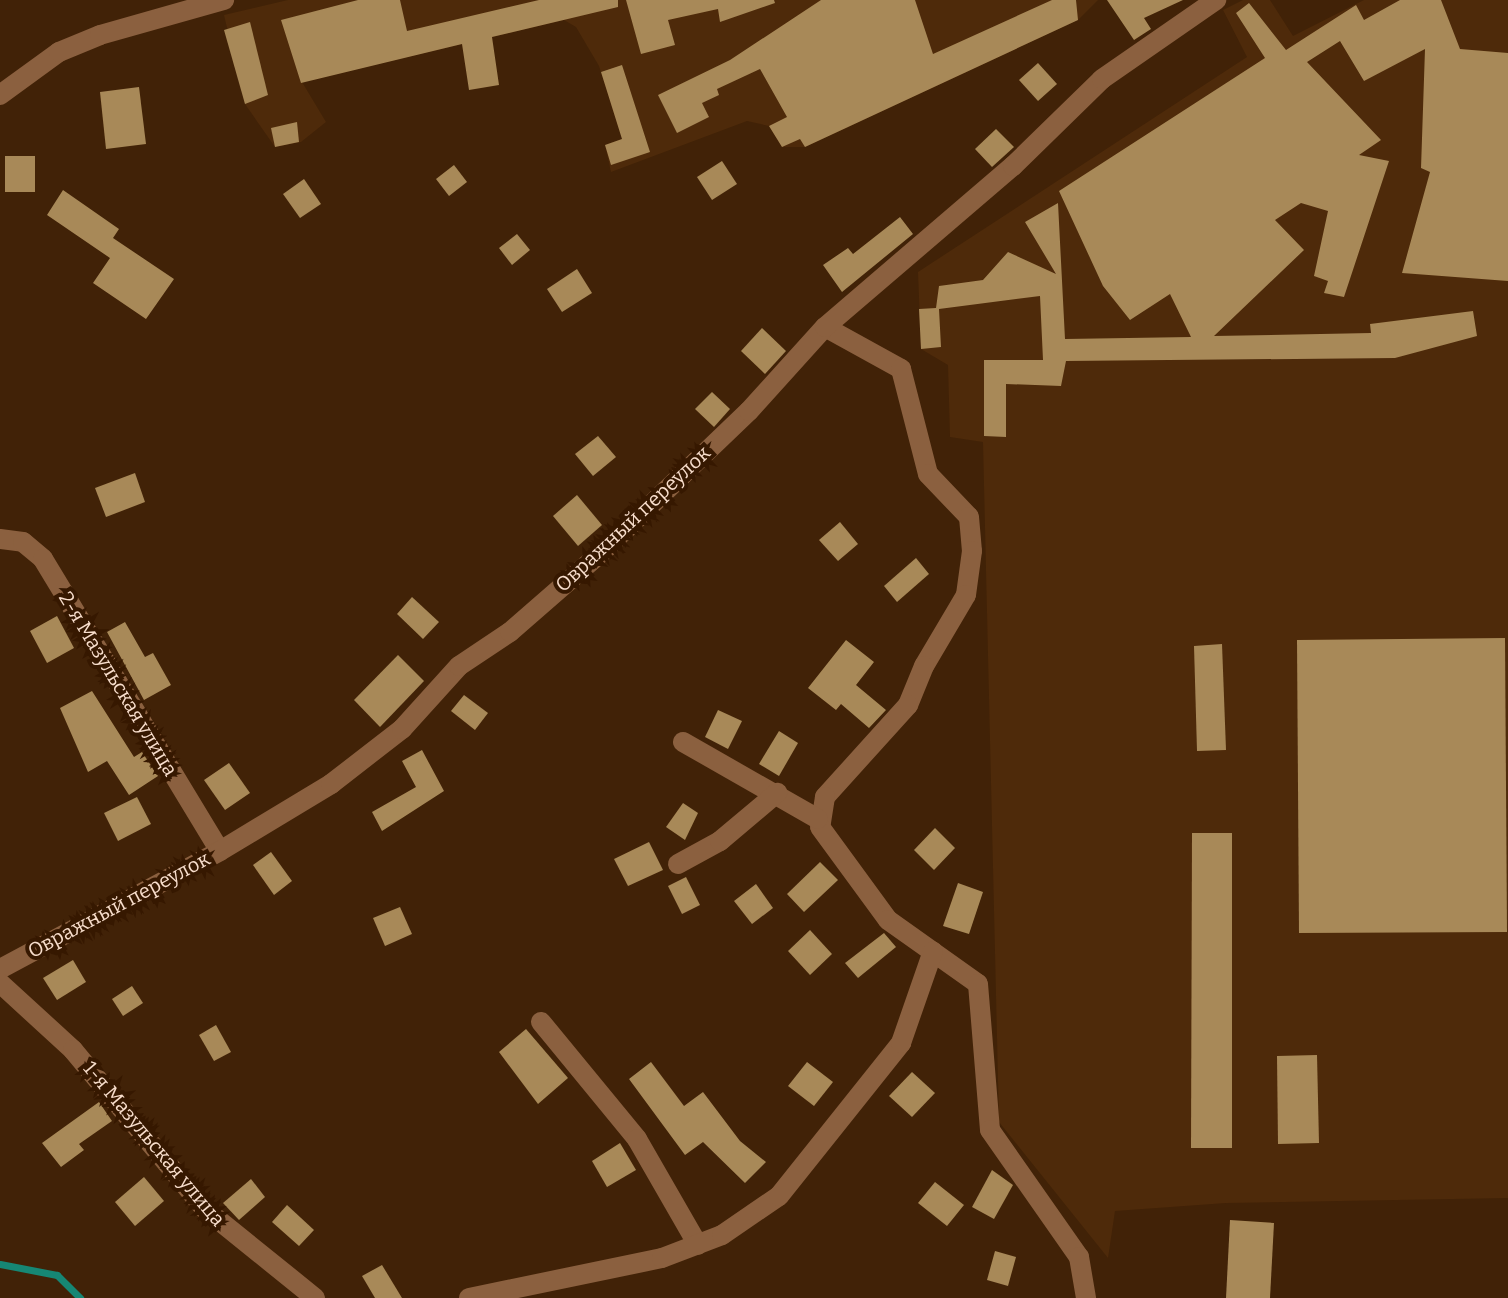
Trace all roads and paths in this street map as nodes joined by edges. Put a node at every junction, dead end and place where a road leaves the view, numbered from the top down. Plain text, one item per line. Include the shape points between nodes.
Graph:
1 (224, 0) edge
2 (1216, 0) edge
3 (0, 95) edge
4 (825, 327) junction
5 (0, 539) edge
6 (683, 742) dead end
7 (777, 793) junction
8 (818, 819) junction
9 (220, 851) junction
10 (678, 864) dead end
11 (933, 951) junction
12 (0, 969) edge
13 (0, 983) edge
14 (541, 1022) dead end
15 (698, 1245) junction
16 (315, 1298) edge
17 (469, 1298) edge
18 (1086, 1298) edge

1 - 3 street via 59,52
2 - 4 street, Овражный переулок via 1102,79 1013,166
4 - 8 street via 901,369 928,474 969,517 972,551 966,595 924,666 908,705 825,797
4 - 9 street, Овражный переулок via 749,411 616,539 510,632 459,666 402,729 331,784
5 - 9 street, 2-я Мазульская улица via 23,542 43,559
6 - 7 street
7 - 8 street
7 - 10 street via 720,841
8 - 11 street via 876,907
9 - 12 street, Овражный переулок
11 - 15 street via 911,1024 779,1196
11 - 18 street via 978,984 990,1130 1079,1257
13 - 16 street, 1-я Мазульская улица via 73,1050 217,1220
14 - 15 street via 637,1139
15 - 17 street

